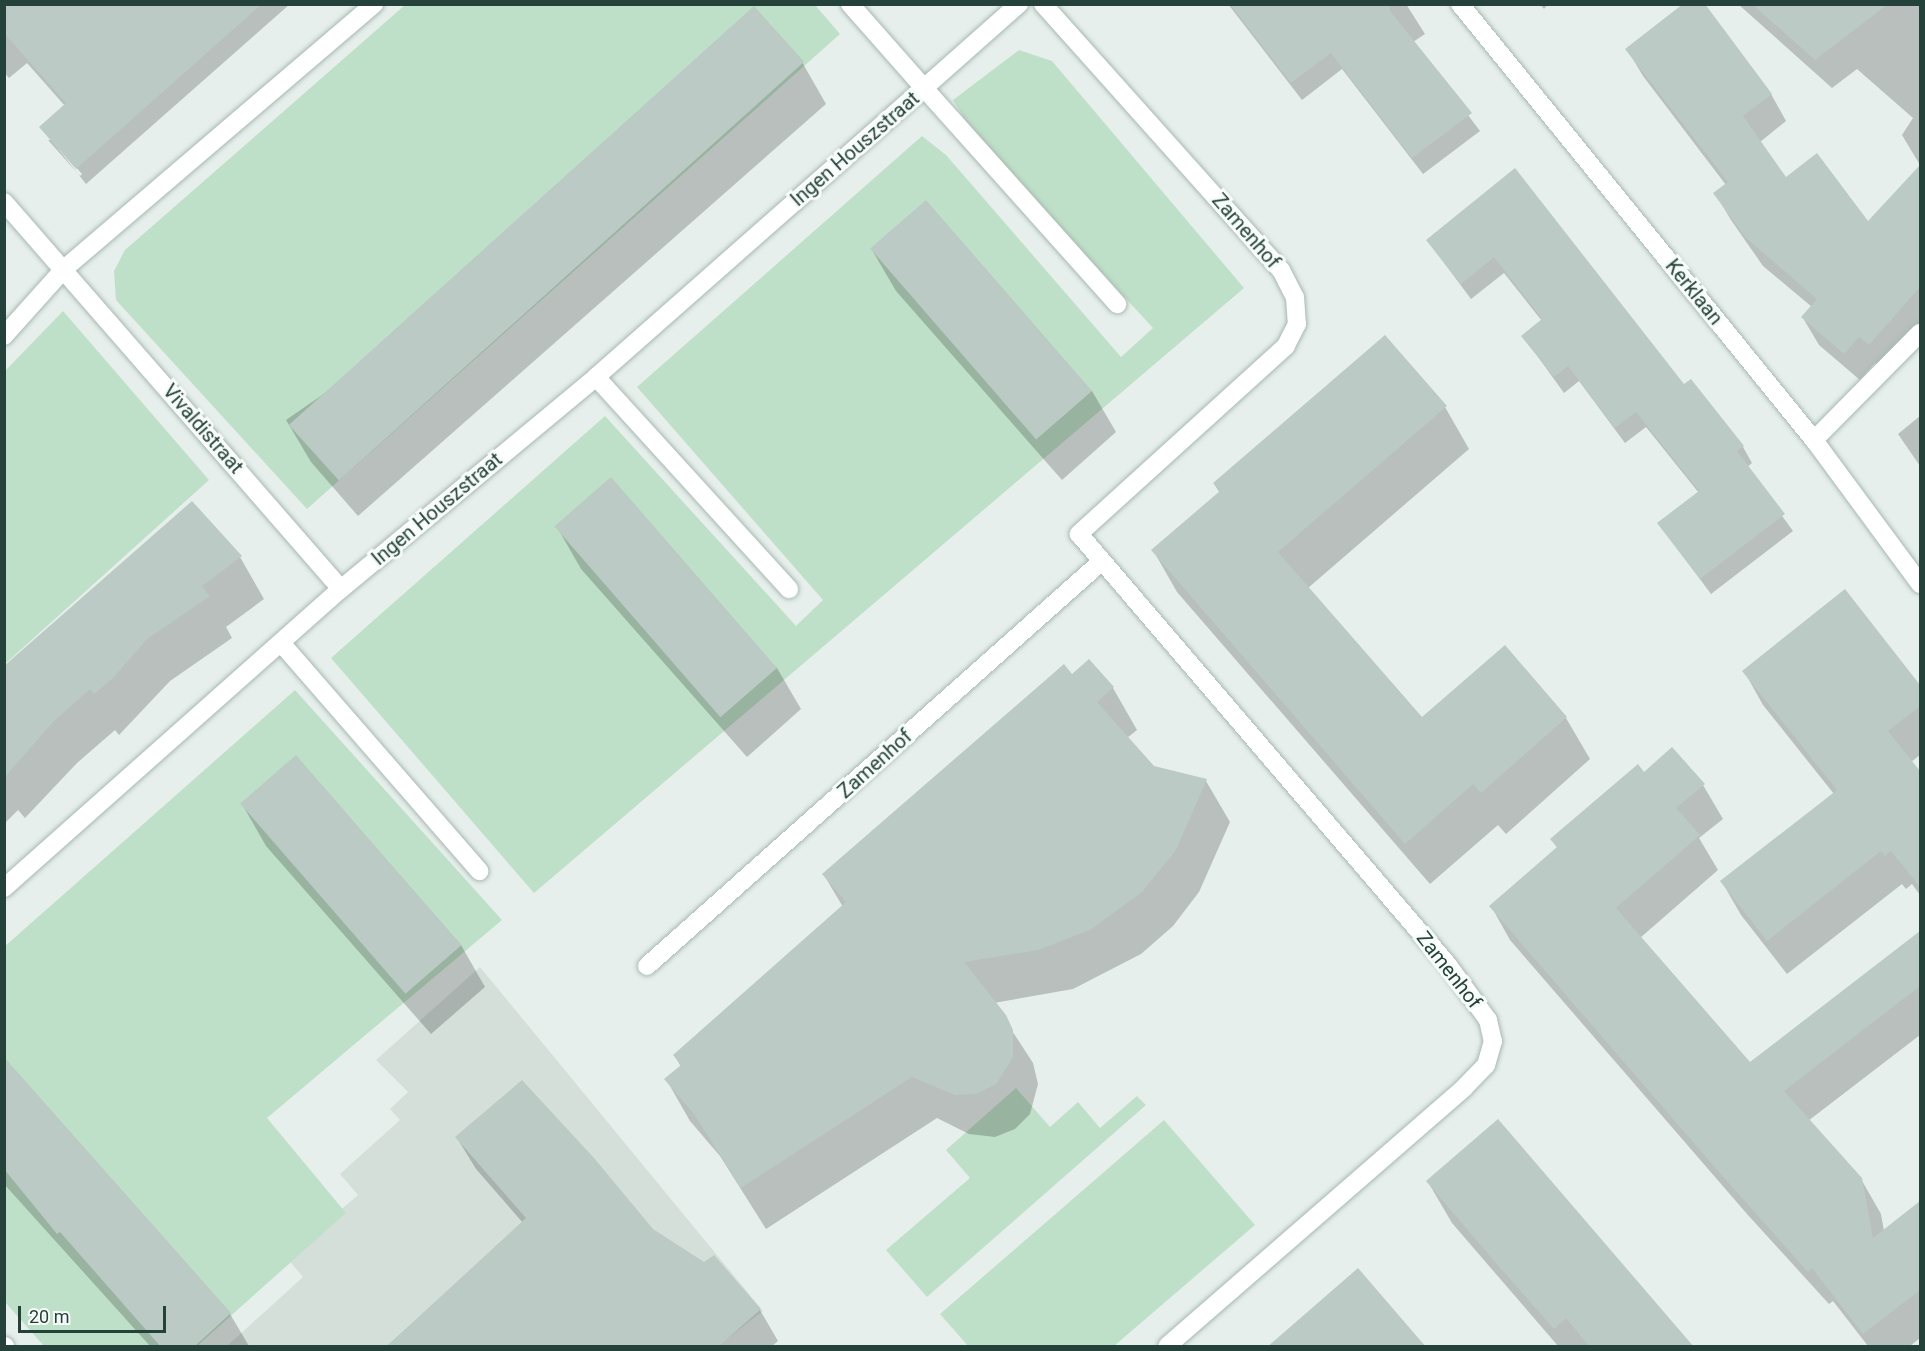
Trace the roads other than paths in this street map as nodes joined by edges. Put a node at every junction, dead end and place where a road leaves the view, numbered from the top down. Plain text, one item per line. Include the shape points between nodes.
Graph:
1 (374, 4) edge
2 (850, 4) edge
3 (1019, 4) edge
4 (1043, 4) edge
5 (1460, 4) edge
6 (924, 88) junction
7 (4, 202) edge
8 (64, 268) junction
9 (1117, 304) dead end
10 (1920, 333) edge
11 (4, 336) edge
12 (596, 377) junction
13 (1814, 440) junction
14 (1102, 561) junction
15 (1920, 584) edge
16 (341, 589) junction
17 (789, 589) dead end
18 (282, 644) junction
19 (479, 871) dead end
20 (4, 888) edge
21 (647, 966) dead end
22 (1167, 1347) edge

1 - 8 street
2 - 6 street
3 - 6 street
4 - 14 street, Zamenhof via 1281,270 1295,297 1297,324 1286,346 1079,534
5 - 13 street, Kerklaan
6 - 9 street, Ingen Houszstraat
6 - 12 street, Ingen Houszstraat
7 - 8 street, Vivaldistraat
8 - 11 street
8 - 16 street, Vivaldistraat
10 - 13 street
12 - 16 street, Ingen Houszstraat
12 - 17 street
13 - 15 street, Kerklaan
14 - 21 street, Zamenhof
14 - 22 street, Zamenhof via 1448,964 1488,1020 1493,1041 1486,1065 1464,1088
16 - 18 street, Ingen Houszstraat
18 - 19 street
18 - 20 street, Ingen Houszstraat

